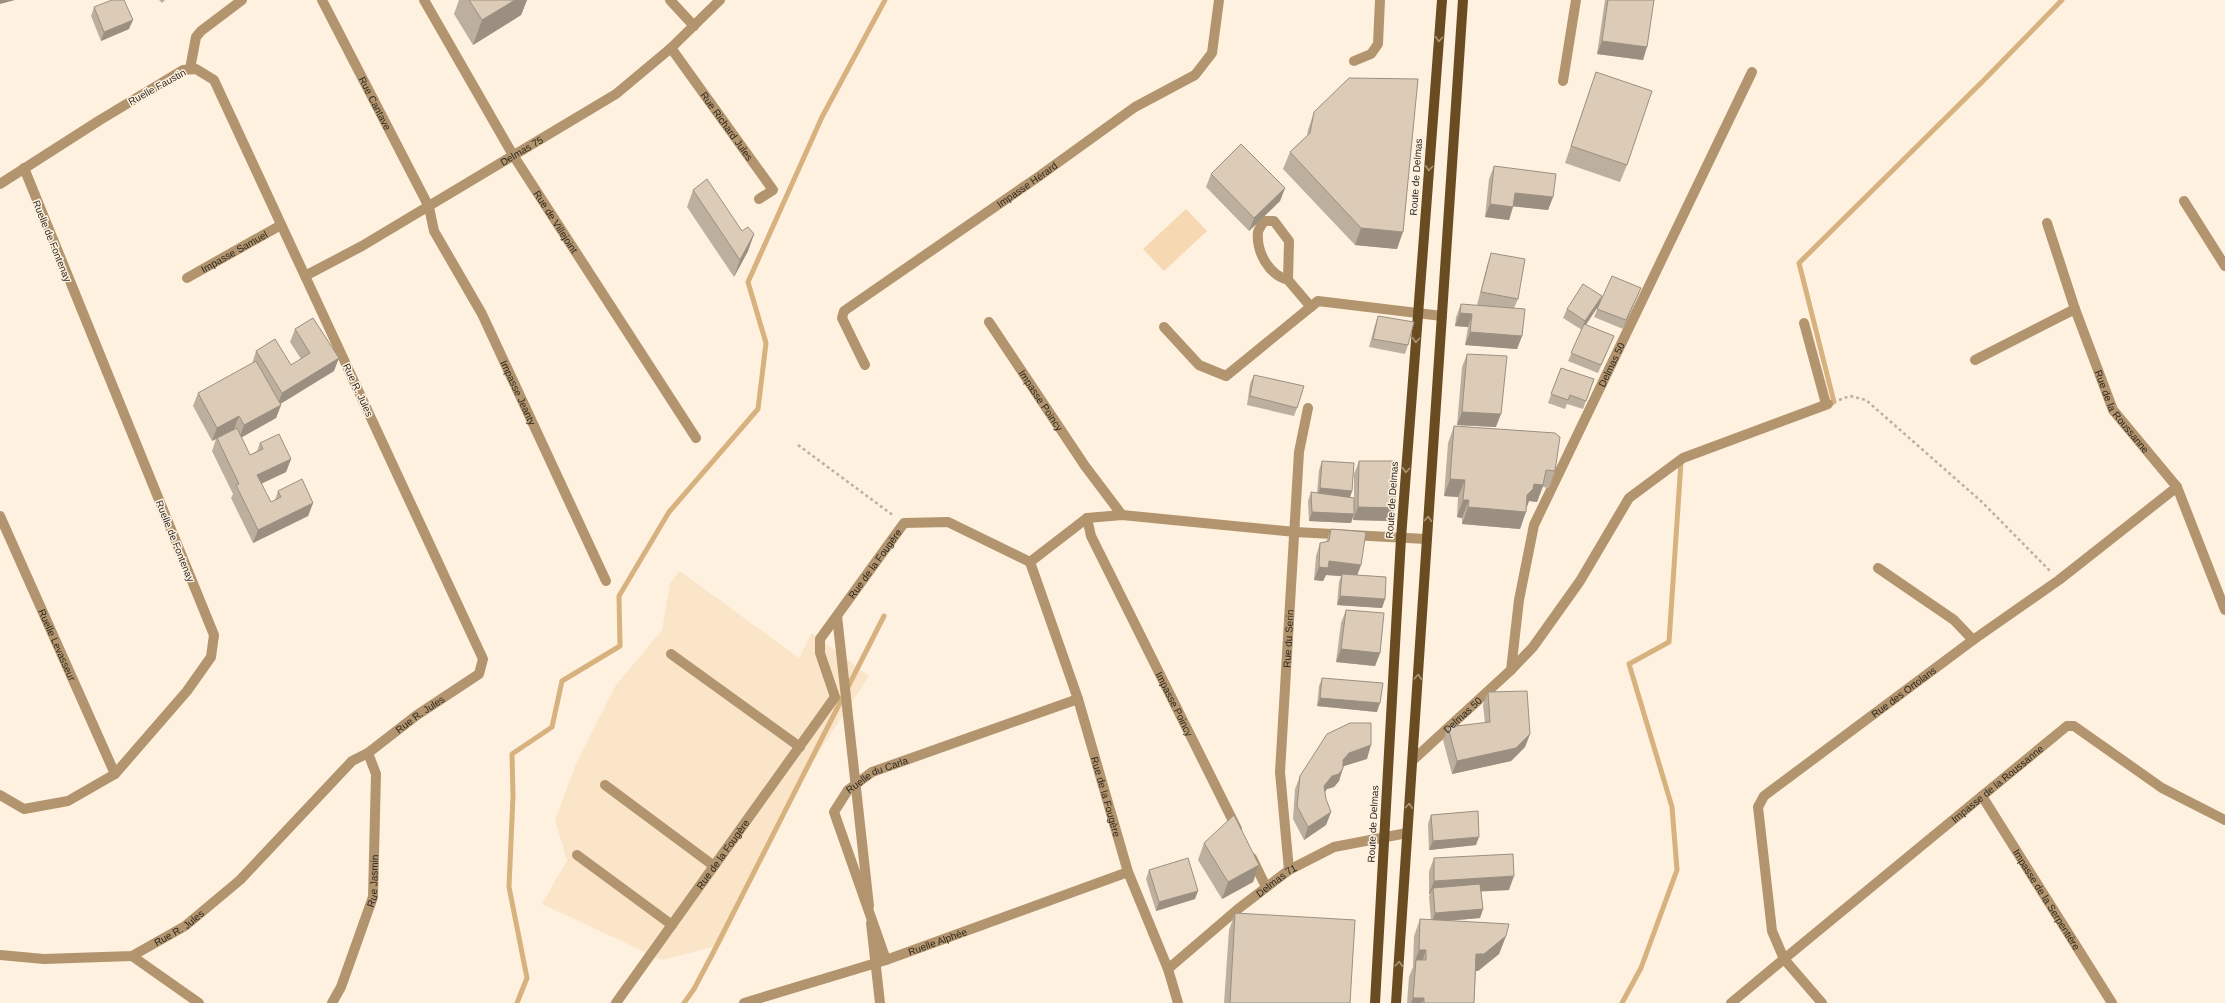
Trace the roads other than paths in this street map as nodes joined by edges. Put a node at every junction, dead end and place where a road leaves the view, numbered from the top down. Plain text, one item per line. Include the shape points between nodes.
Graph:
1 (242, 0) edge
2 (322, 0) edge
3 (424, 0) edge
4 (670, 0) edge
5 (720, 0) edge
6 (1219, 0) edge
7 (1380, 0) edge
8 (1442, 0) edge
9 (1463, 0) edge
10 (1576, 0) edge
11 (694, 26) junction
12 (671, 48) junction
13 (1354, 61) dead end
14 (190, 69) junction
15 (1752, 72) dead end
16 (1563, 81) dead end
17 (514, 155) junction
18 (24, 168) junction
19 (0, 184) edge
20 (759, 199) dead end
21 (2184, 201) dead end
22 (429, 207) junction
23 (2047, 223) dead end
24 (281, 225) junction
25 (2225, 266) edge
26 (305, 276) junction
27 (187, 278) dead end
28 (1288, 280) junction
29 (1311, 307) junction
30 (2075, 309) junction
31 (1418, 312) junction
32 (1442, 316) junction
33 (989, 322) dead end
34 (1804, 323) dead end
35 (1164, 327) dead end
36 (1975, 360) dead end
37 (865, 365) dead end
38 (1308, 408) dead end
39 (696, 438) dead end
40 (2177, 487) junction
41 (0, 516) edge
42 (1122, 516) junction
43 (1087, 518) junction
44 (1295, 532) junction
45 (1401, 538) junction
46 (1426, 538) junction
47 (1030, 562) junction
48 (1878, 568) dead end
49 (606, 581) dead end
50 (2225, 610) edge
51 (836, 616) junction
52 (1973, 640) junction
53 (671, 654) dead end
54 (1511, 670) junction
55 (1078, 698) junction
56 (800, 747) junction
57 (368, 753) junction
58 (1413, 760) junction
59 (115, 774) junction
60 (605, 785) dead end
61 (0, 795) edge
62 (1982, 796) junction
63 (2225, 820) edge
64 (1407, 833) junction
65 (1385, 837) junction
66 (1242, 838) edge
67 (1248, 852) edge
68 (577, 855) dead end
69 (714, 866) junction
70 (1289, 870) junction
71 (1128, 872) junction
72 (1266, 887) junction
73 (672, 925) junction
74 (0, 956) edge
75 (132, 956) junction
76 (1784, 959) junction
77 (886, 960) junction
78 (1168, 969) junction
79 (199, 1003) edge
80 (332, 1003) edge
81 (616, 1003) edge
82 (744, 1003) edge
83 (880, 1003) edge
84 (1178, 1003) edge
85 (1375, 1003) edge
86 (1396, 1003) edge
87 (1730, 1003) edge
88 (1822, 1003) edge
89 (2112, 1003) edge

1 - 14 street via 201,30 196,38
2 - 22 street, Rue Cantave
3 - 17 street, Rue de Villejoint
4 - 11 street
5 - 11 street, Delmas 75
6 - 37 street, Impasse Hérard via 1212,53 1195,75 1135,107 844,311 842,318
7 - 13 street via 1378,44 1371,54
8 -> 31 main road, Route de Delmas
9 - 32 main road
10 - 16 street
11 - 12 street, Delmas 75
12 - 17 street, Delmas 75 via 616,94
12 - 20 street, Rue Richard Jules via 772,190
14 - 18 street, Ruelle Faustin via 176,74
14 - 24 street, Ruelle Faustin via 205,73 214,80
15 - 54 street, Delmas 50 via 1534,525 1519,600
17 - 22 street, Delmas 75
17 - 39 street, Rue de Villejoint
18 - 19 street, Ruelle Faustin
18 - 59 street, Ruelle de Fontenay via 214,635 211,657 187,690
21 - 25 street
22 - 26 street, Delmas 75
22 - 49 street, Impasse Jeanty via 434,231 482,314
23 - 30 street, Rue de la Roussanne
24 - 26 street, Ruelle Faustin
24 - 27 street, Impasse Samuel
26 - 57 street, Rue R. Jules via 483,659 479,674
28 - 28 street via 1289,241 1274,221 1264,221 1258,231 1261,251 1268,266 1279,277
28 - 29 street
29 - 31 street via 1318,301
29 - 35 street via 1226,376 1199,365
30 - 36 street
30 - 40 street, Rue de la Roussanne via 2113,410
31 - 32 street
31 -> 45 main road, Route de Delmas
46 -> 32 main road
33 - 42 street, Impasse Poincy via 1085,466
34 - 54 street, Delmas 50 via 1827,404 1683,458 1629,498 1580,581 1534,646
38 - 44 street, Rue du Serin via 1299,452
40 - 50 street, Rue de la Roussanne
40 - 52 street, Rue des Ortolans via 2059,580
41 - 59 street, Ruelle Levasseur
42 - 43 street
42 - 44 street
43 - 47 street
43 - 66 street, Impasse Poincy via 1091,536
44 - 45 street
44 - 70 street, Rue du Serin via 1280,772
45 - 46 street
45 - 65 main road, Route de Delmas
58 -> 46 main road
47 - 51 street, Rue de la Fougère via 948,522 904,523
47 - 55 street, Rue de la Fougère
48 - 52 street via 1954,620
51 - 56 street, Rue de la Fougère via 820,639 819,645 835,697
51 - 83 street
52 - 76 street, Rue des Ortolans via 1764,796 1758,807 1772,931
53 - 56 street
54 - 58 street, Delmas 50
55 - 71 street, Rue de la Fougère
55 - 77 street, Ruelle du Carla via 872,772 848,790 834,812
56 - 69 street, Rue de la Fougère
57 - 75 street, Rue R. Jules via 352,761 240,880 185,926
57 - 80 street, Rue Jasmin via 376,774 373,897 341,987
64 -> 58 main road
59 - 61 street, Ruelle de Fontenay via 68,801 24,808
60 - 69 street
62 - 63 street, Impasse de la Roussanne via 2063,728 2074,726 2162,788
62 - 76 street, Impasse de la Roussanne
62 - 89 street, Impasse de la Serpentière
64 - 65 street, Delmas 71
86 -> 64 main road
65 - 70 street, Delmas 71 via 1334,847
65 - 85 main road, Route de Delmas
67 - 72 street
68 - 73 street
69 - 73 street, Rue de la Fougère
70 - 72 street, Delmas 71
71 - 77 street, Ruelle Alphée
71 - 78 street, Rue de la Fougère
72 - 78 street, Delmas 71
73 - 81 street, Rue de la Fougère
74 - 75 street, Rue R. Jules via 44,959
75 - 79 street
76 - 87 street, Impasse de la Roussanne
76 - 88 street, Rue des Ortolans
77 - 82 street, Ruelle Alphée
78 - 84 street, Rue de la Fougère

